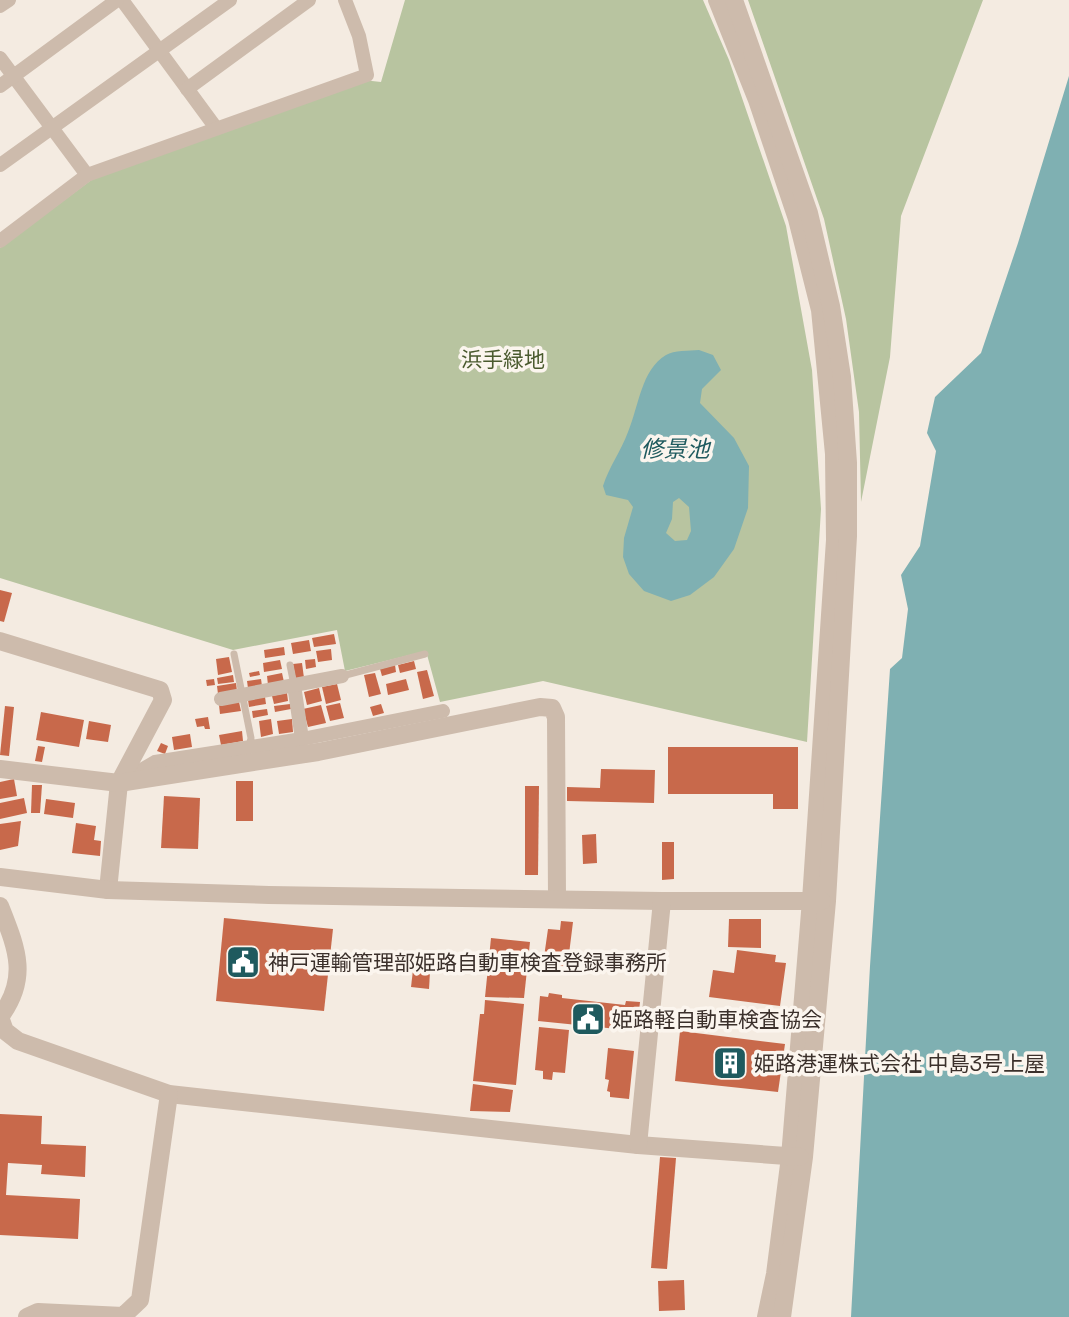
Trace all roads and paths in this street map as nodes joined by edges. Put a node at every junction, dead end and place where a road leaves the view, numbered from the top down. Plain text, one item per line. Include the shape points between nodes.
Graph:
1 (9, 0) edge
2 (119, 0) edge
3 (230, 0) edge
4 (309, 0) edge
5 (345, 0) edge
6 (717, 0) edge
7 (734, 0) edge
8 (0, 6) edge
9 (159, 51) junction
10 (0, 58) edge
11 (13, 76) junction
12 (0, 86) edge
13 (187, 89) junction
14 (51, 127) junction
15 (216, 128) junction
16 (0, 165) edge
17 (87, 176) junction
18 (797, 199) junction
19 (0, 241) edge
20 (0, 641) edge
21 (234, 654) dead end
22 (425, 654) dead end
23 (290, 665) dead end
24 (342, 676) joint
25 (294, 685) junction
26 (242, 695) junction
27 (220, 699) dead end
28 (443, 710) dead end
29 (302, 739) junction
30 (249, 748) junction
31 (0, 769) edge
32 (119, 783) junction
33 (0, 877) edge
34 (108, 890) junction
35 (557, 898) junction
36 (819, 900) junction
37 (662, 901) junction
38 (0, 905) edge
39 (0, 1017) edge
40 (169, 1094) junction
41 (638, 1145) junction
42 (797, 1157) junction
43 (27, 1317) edge
44 (766, 1317) edge
45 (782, 1317) edge

1 - 8 street
2 - 9 street
2 - 11 street
3 - 9 street
4 - 13 street
5 - 15 street via 367,75
6 - 18 street
7 - 18 street
9 - 13 street
9 - 14 street
10 - 11 street
11 - 12 street
11 - 14 street
13 - 15 street
14 - 16 street
14 - 17 street
15 - 17 street
17 - 19 street
18 - 36 street via 820,310 834,454 835,540
20 - 32 street via 160,690 163,700
21 - 26 lane
22 - 24 lane
23 - 25 lane
24 - 25 street
25 - 26 street
25 - 29 street
26 - 27 street
26 - 30 lane
28 - 29 street
29 - 30 street
30 - 32 street via 155,762
31 - 32 street
32 - 34 street
32 - 35 street via 552,708 556,718
33 - 34 street
34 - 35 street
35 - 37 street
36 - 37 street
36 - 42 street
37 - 41 street
38 - 39 street via 19,966 18,984
39 - 40 street via 5,1031 18,1041
40 - 41 street
40 - 43 street via 140,1300 123,1316 38,1312
41 - 42 street
42 - 44 street
42 - 45 street

